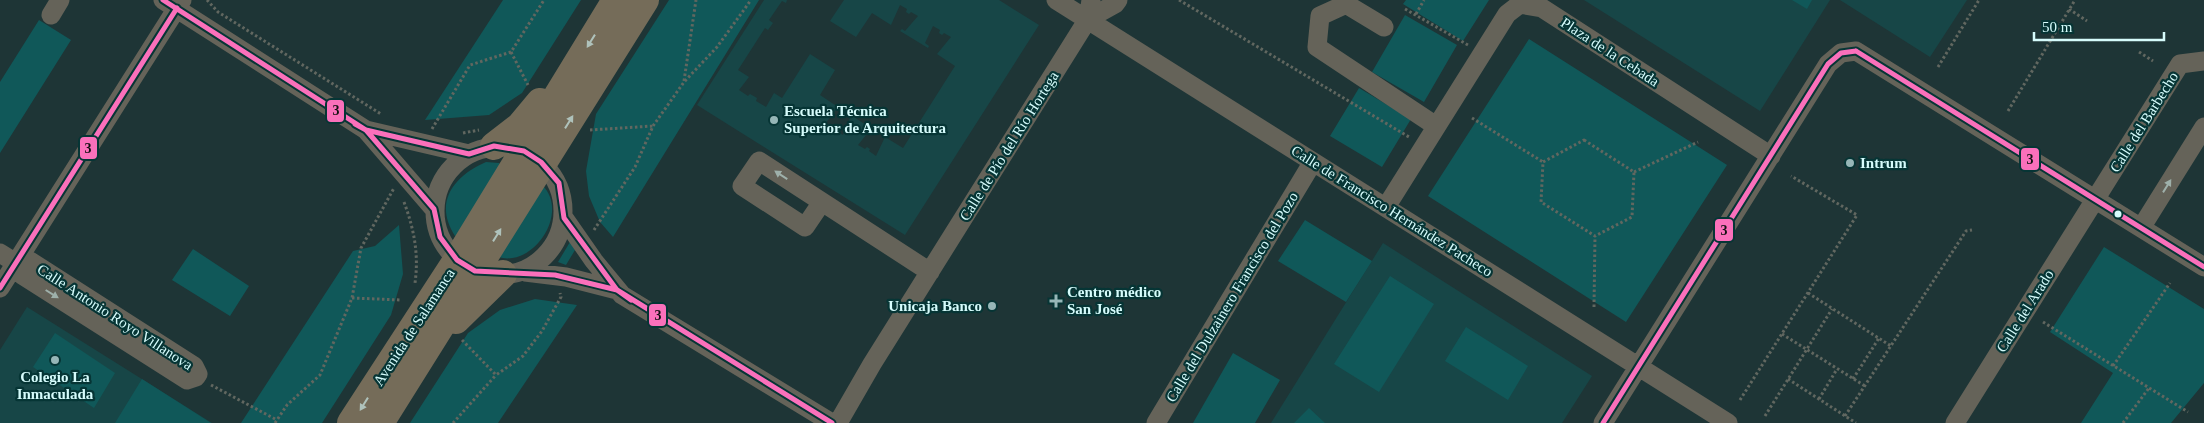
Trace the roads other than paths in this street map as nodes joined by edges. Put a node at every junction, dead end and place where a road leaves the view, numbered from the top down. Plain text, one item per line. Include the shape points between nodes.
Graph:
1 (616, 0) edge
2 (645, 0) edge
3 (1056, 0) edge
4 (1091, 0) edge
5 (1118, 0) edge
6 (174, 3) edge
7 (1088, 19) junction
8 (1384, 27) dead end
9 (2204, 61) edge
10 (562, 88) junction
11 (1436, 126) junction
12 (2204, 127) edge
13 (366, 130) junction
14 (481, 150) junction
15 (1771, 156) junction
16 (533, 157) junction
17 (1308, 170) dead end
18 (2095, 200) junction
19 (822, 202) dead end
20 (1386, 207) junction
21 (434, 209) junction
22 (564, 218) junction
23 (2141, 228) junction
24 (8, 258) edge
25 (466, 265) junction
26 (2204, 268) edge
27 (930, 272) junction
28 (514, 273) junction
29 (0, 288) edge
30 (617, 290) junction
31 (426, 351) junction
32 (1639, 366) junction
33 (196, 377) road end
34 (352, 423) edge
35 (380, 423) edge
36 (832, 423) edge
37 (838, 423) edge
38 (1156, 423) edge
39 (1603, 423) edge
40 (1728, 423) edge
41 (1955, 423) edge

1 -> 10 highway, Avenida de Salamanca
16 -> 2 highway, Avenida de Salamanca
3 - 7 street, Calle de Francisco Hernández Pacheco
4 - 7 street, Calle de Pío del Río Hortega
5 - 7 street, Calle de Pío del Río Hortega
6 - 13 street
6 - 24 street
7 - 20 street, Calle de Francisco Hernández Pacheco
7 - 27 street, Calle de Pío del Río Hortega
8 - 11 street via 1346,4 1320,16 1317,47
9 - 18 street, Calle del Barbecho via 2180,64
10 - 14 highway via 548,94 520,126
10 - 16 highway, Avenida de Salamanca
11 - 15 street, Plaza de la Cebada via 1507,14 1520,4 1542,8
11 - 20 street, Plaza de la Cebada
23 -> 12 street
13 - 14 street
13 - 21 street
14 - 16 street
14 - 21 street via 451,167 441,181
15 - 18 street via 1828,64 1841,53 1856,50
15 - 32 street
16 - 22 street via 559,184
16 - 25 highway, Avenida de Salamanca
17 - 38 street, Calle del Dulzainero Francisco del Pozo
18 - 23 street
18 - 41 street, Calle del Arado
19 - 27 street
20 - 32 street, Calle de Francisco Hernández Pacheco
21 - 25 street via 440,237
22 - 28 street via 554,245 536,263
22 - 30 street
23 - 26 street
24 - 29 street
24 - 33 street, Calle Antonio Royo Villanova via 22,275 171,370 187,380
25 - 28 street
25 - 31 highway, Avenida de Salamanca
25 -> 34 highway, Avenida de Salamanca
27 - 37 street, Calle de Pío del Río Hortega
28 - 30 street via 566,277
28 - 31 highway via 456,321
30 - 36 street
31 - 35 highway, Avenida de Salamanca
32 - 39 street
32 - 40 street, Calle de Francisco Hernández Pacheco

